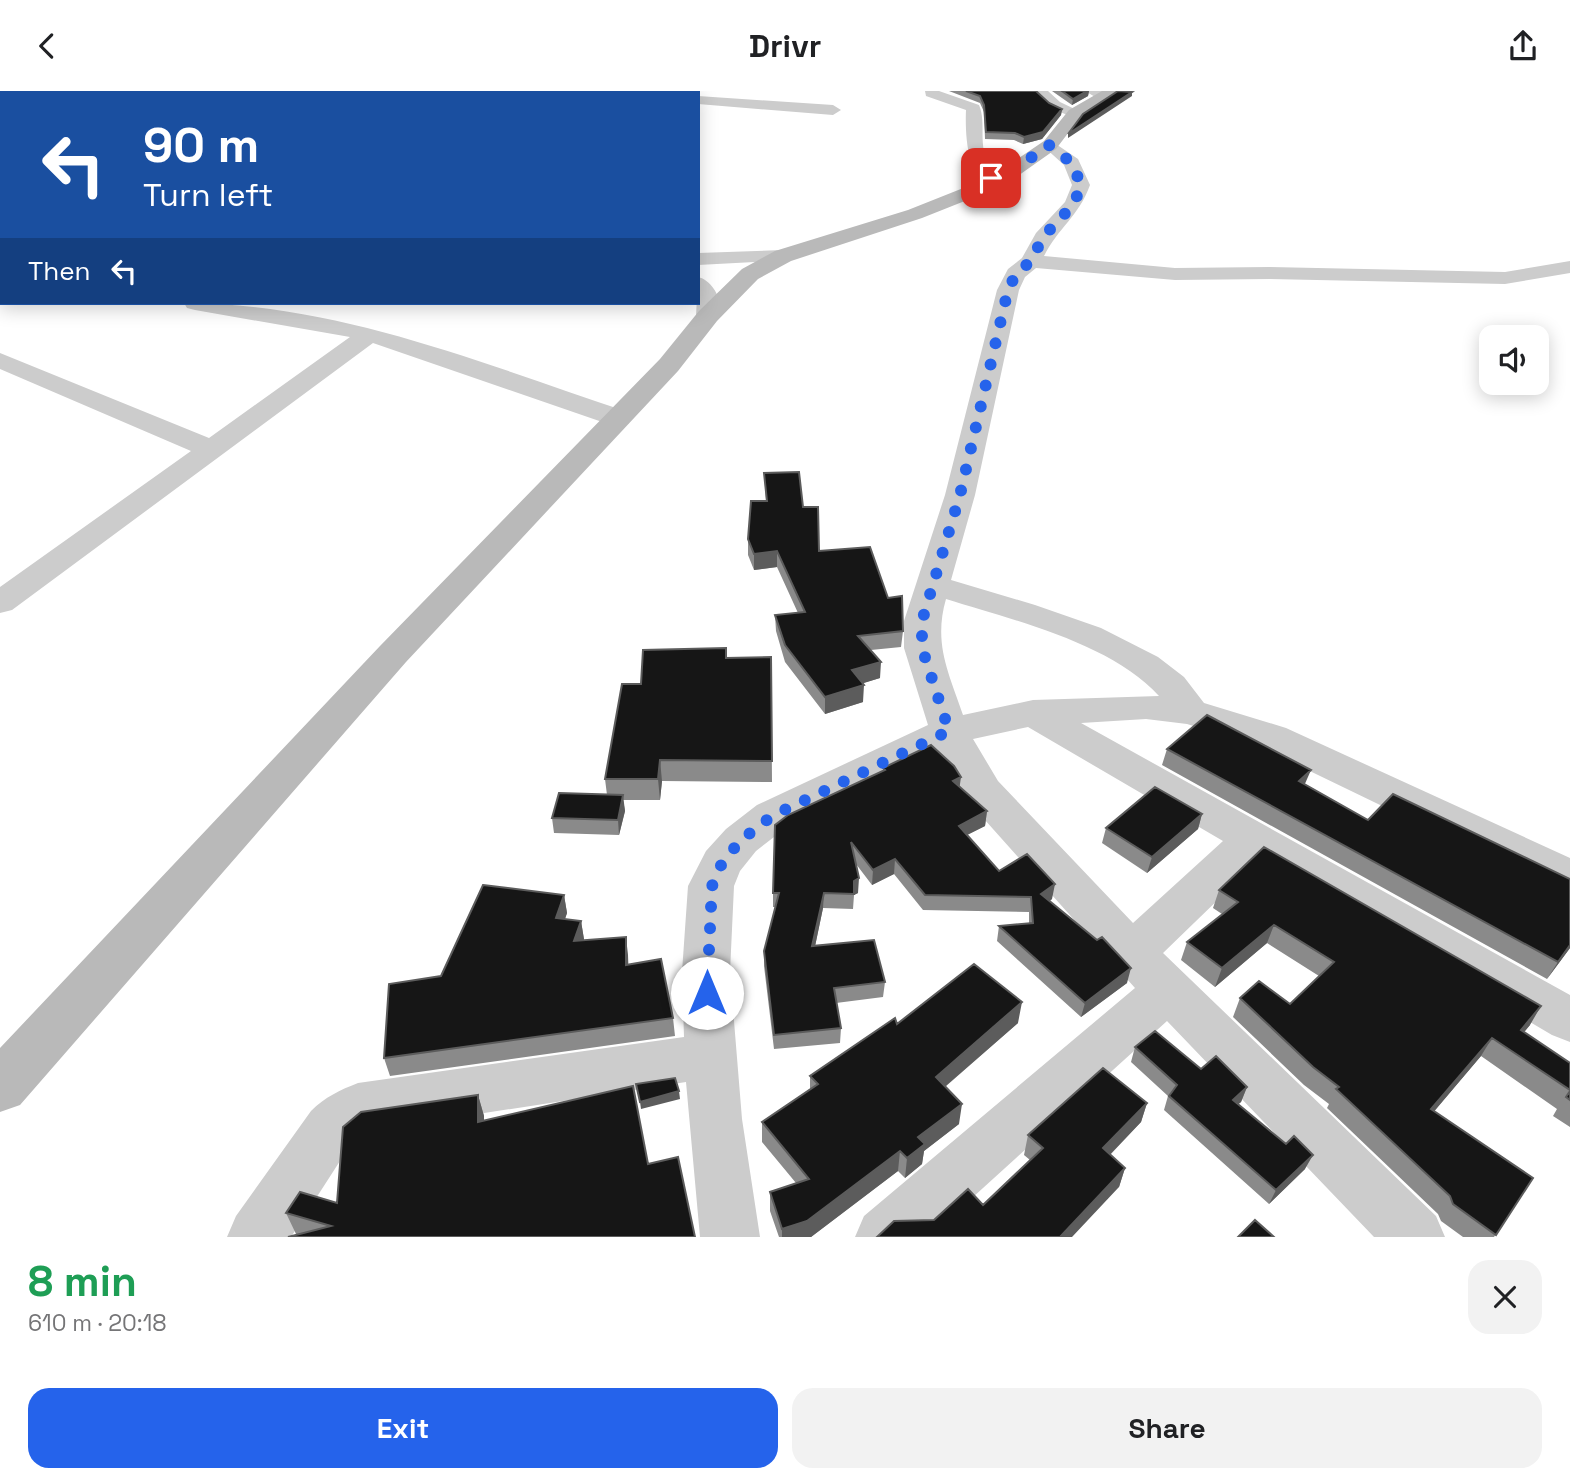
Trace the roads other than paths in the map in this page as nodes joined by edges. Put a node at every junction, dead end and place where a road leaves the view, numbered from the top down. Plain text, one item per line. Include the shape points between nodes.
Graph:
1 (1039, 91) edge
2 (931, 93) dead end
3 (1095, 98) edge
4 (700, 100) edge
5 (833, 110) dead end
6 (1049, 145) junction
7 (998, 181) junction
8 (783, 256) junction
9 (700, 259) edge
10 (1031, 261) junction
11 (1570, 267) edge
12 (700, 285) edge
13 (206, 305) edge
14 (709, 316) junction
15 (370, 334) junction
16 (0, 360) edge
17 (618, 418) junction
18 (211, 449) junction
19 (933, 585) junction
20 (0, 603) edge
21 (1190, 712) junction
22 (1033, 713) junction
23 (949, 731) junction
24 (1252, 840) junction
25 (1570, 877) edge
26 (1150, 972) junction
27 (1570, 1020) edge
28 (710, 1056) junction
29 (0, 1087) edge
30 (1406, 1234) edge
31 (257, 1237) edge
32 (730, 1237) edge
33 (886, 1237) edge

1 - 3 street via 1050,101
2 - 7 street via 974,108 974,142 983,171
3 - 6 street
4 - 5 street
6 - 7 street
6 - 10 street via 1072,163 1081,185 1074,204 1043,237
7 - 8 street via 915,214
8 - 9 street
8 - 14 street via 750,274
10 - 11 street via 1175,274 1505,278
10 - 19 street via 1016,274 1008,290 960,495
12 - 14 street via 707,294
13 - 15 street
14 - 17 street
15 - 17 street
15 - 18 street
16 - 18 street
17 - 29 street via 393,654
18 - 20 street
19 - 21 street via 1108,646 1167,682
19 - 23 street via 922,621 922,648
21 - 22 street via 1146,707
21 - 25 street via 1272,737
22 - 23 street
22 - 24 street
23 - 26 street via 984,791
23 - 28 street via 772,816 741,840 722,863 712,886 706,972
24 - 26 street
24 - 27 street
26 - 30 street
26 - 33 street
28 - 31 street via 358,1108 330,1129
28 - 32 street

